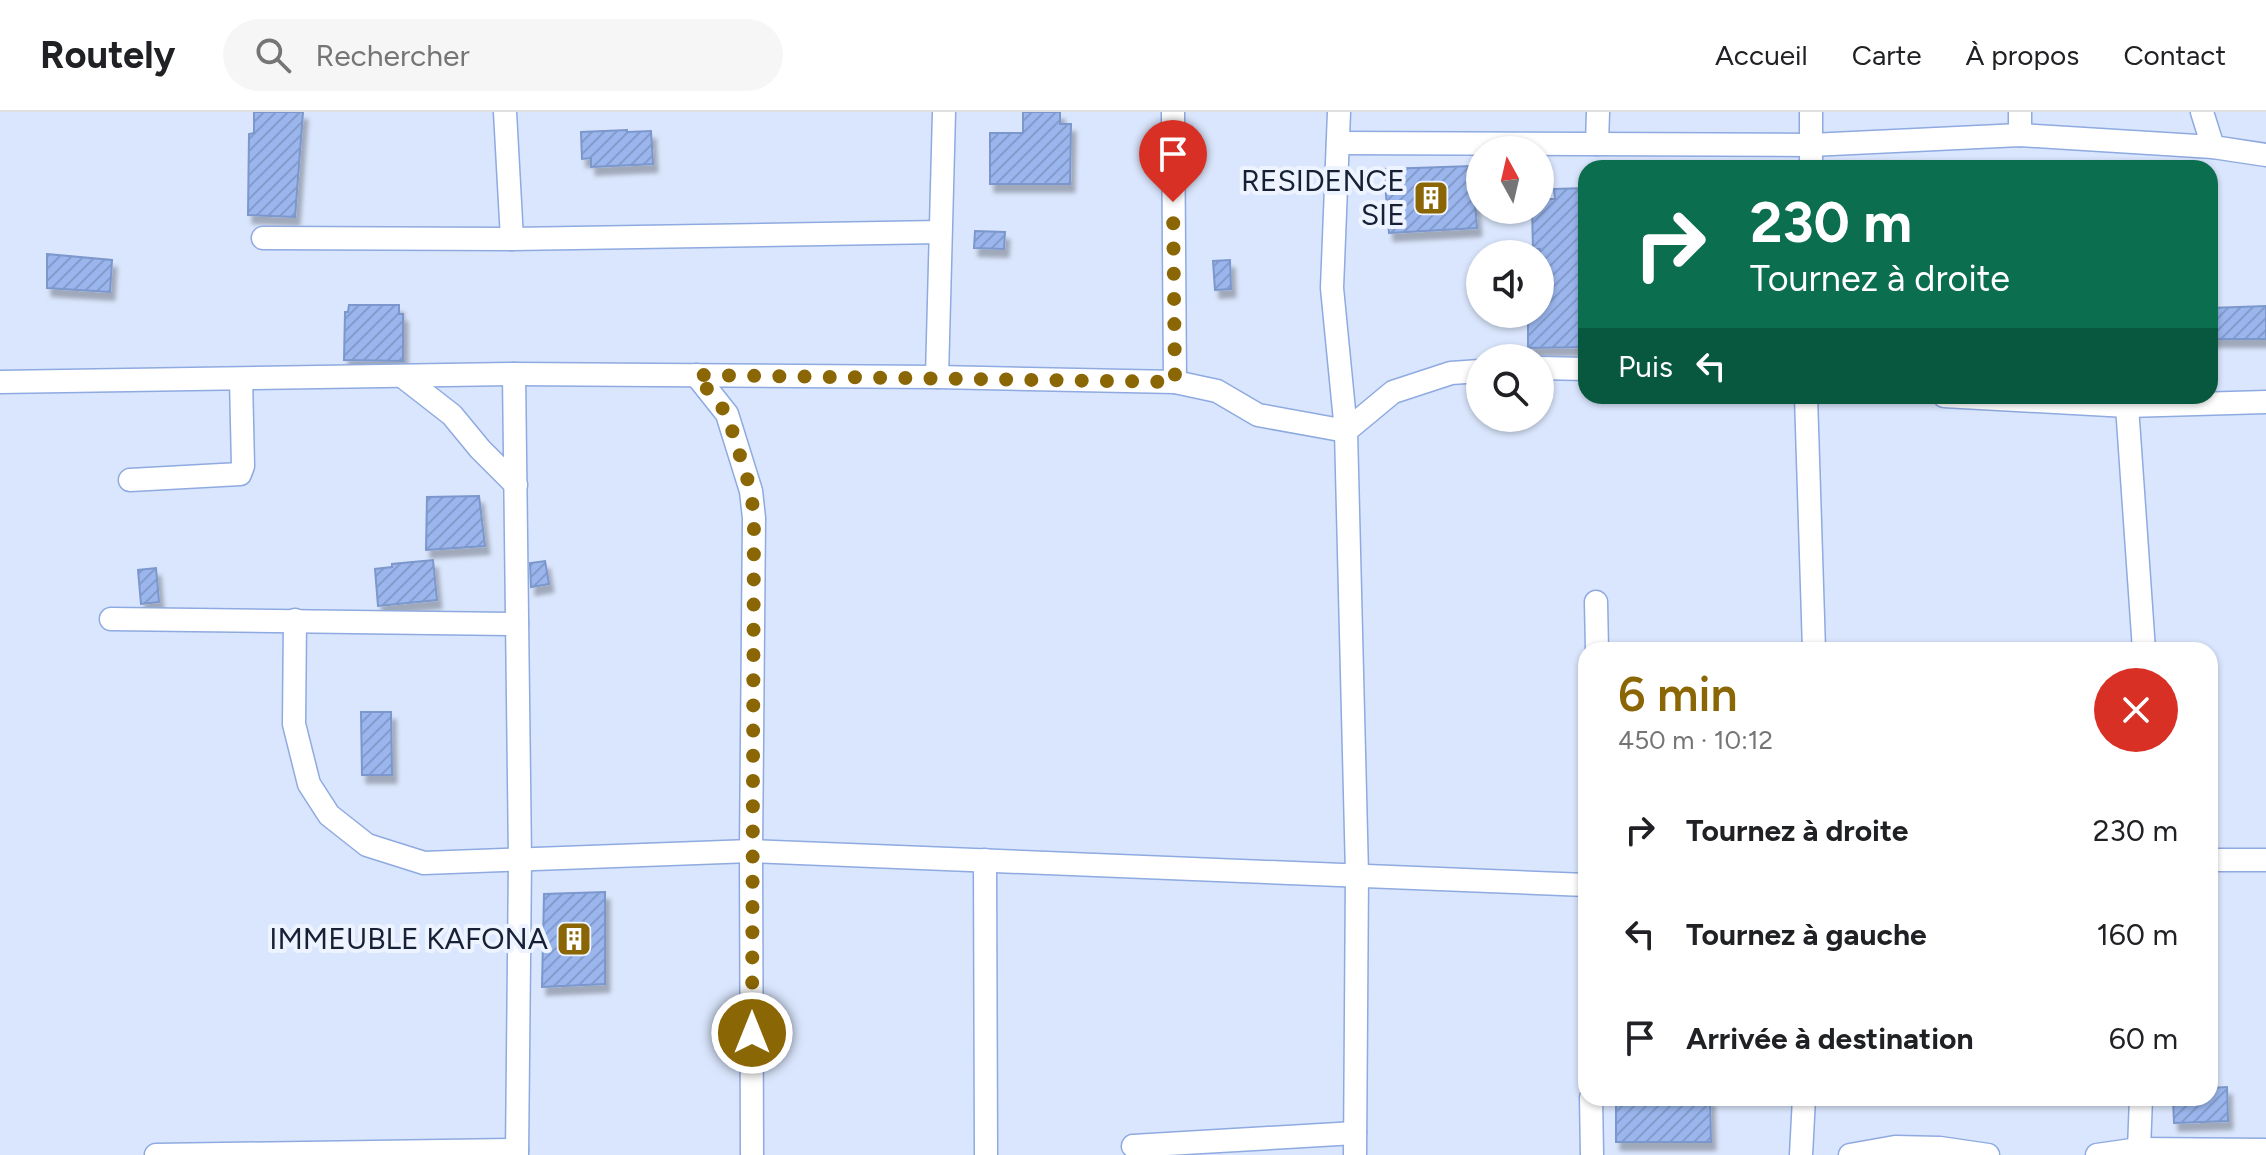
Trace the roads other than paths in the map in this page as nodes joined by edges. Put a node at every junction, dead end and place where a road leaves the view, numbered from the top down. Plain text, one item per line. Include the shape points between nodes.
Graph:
1 (505, 112) edge
2 (944, 112) edge
3 (1173, 112) edge
4 (1339, 112) edge
5 (1598, 112) edge
6 (1811, 112) edge
7 (2020, 112) edge
8 (2202, 112) edge
9 (2020, 135) junction
10 (1338, 143) junction
11 (1597, 144) junction
12 (2213, 147) junction
13 (2266, 155) edge
14 (1811, 157) edge
15 (940, 232) junction
16 (263, 238) dead end
17 (512, 239) junction
18 (1554, 368) edge
19 (1578, 369) edge
20 (1466, 372) edge
21 (514, 374) junction
22 (696, 375) junction
23 (402, 376) junction
24 (937, 377) junction
25 (241, 379) junction
26 (0, 382) edge
27 (1175, 382) junction
28 (2266, 402) edge
29 (2218, 403) edge
30 (1806, 404) edge
31 (2090, 404) edge
32 (2196, 404) edge
33 (2127, 406) junction
34 (1346, 431) junction
35 (130, 480) dead end
36 (516, 485) junction
37 (1596, 602) dead end
38 (111, 619) dead end
39 (295, 620) junction
40 (517, 624) junction
41 (1597, 642) edge
42 (1814, 642) edge
43 (2143, 642) edge
44 (751, 851) junction
45 (520, 860) junction
46 (985, 860) junction
47 (2218, 860) edge
48 (2266, 860) edge
49 (1357, 874) junction
50 (1578, 885) edge
51 (1591, 1106) edge
52 (1804, 1106) edge
53 (2141, 1106) edge
54 (1355, 1144) edge
55 (1133, 1146) dead end
56 (2139, 1149) junction
57 (2266, 1150) edge
58 (517, 1153) edge
59 (156, 1155) edge
60 (752, 1155) edge
61 (986, 1155) edge
62 (1592, 1155) edge
63 (1801, 1155) edge
64 (1850, 1155) edge
65 (1988, 1155) edge
66 (2097, 1155) edge

1 - 17 street
2 - 15 street
3 - 27 street
4 - 10 street
5 - 11 street
6 - 14 street
7 - 9 street
8 - 12 street
9 - 12 street
9 - 14 street
10 - 11 street
10 - 34 street via 1332,288
11 - 14 street
12 - 13 street
15 - 17 street
15 - 24 street
16 - 17 street
18 - 19 street
20 - 34 street via 1393,392
21 - 22 street
21 - 23 street
21 - 36 street
22 - 24 street
22 - 44 street via 727,414 751,491
23 - 25 street
23 - 36 street via 452,415
24 - 27 street
25 - 26 street
25 - 35 street via 240,474
27 - 34 street via 1217,391 1258,415
28 - 29 street
30 - 42 street
31 - 33 street
32 - 33 street
33 - 43 street
34 - 49 street
36 - 40 street
37 - 41 street
38 - 39 street
39 - 40 street
39 - 45 street via 294,724 309,784 329,815 367,845 424,863
40 - 45 street
44 - 45 street
44 - 46 street
44 - 60 street
45 - 58 street
46 - 49 street
46 - 61 street
47 - 48 street
49 - 50 street
49 - 54 street
51 - 62 street
52 - 63 street
53 - 56 street
54 - 55 street
56 - 57 street
56 - 66 street
58 - 59 street
64 - 65 street via 1895,1147

